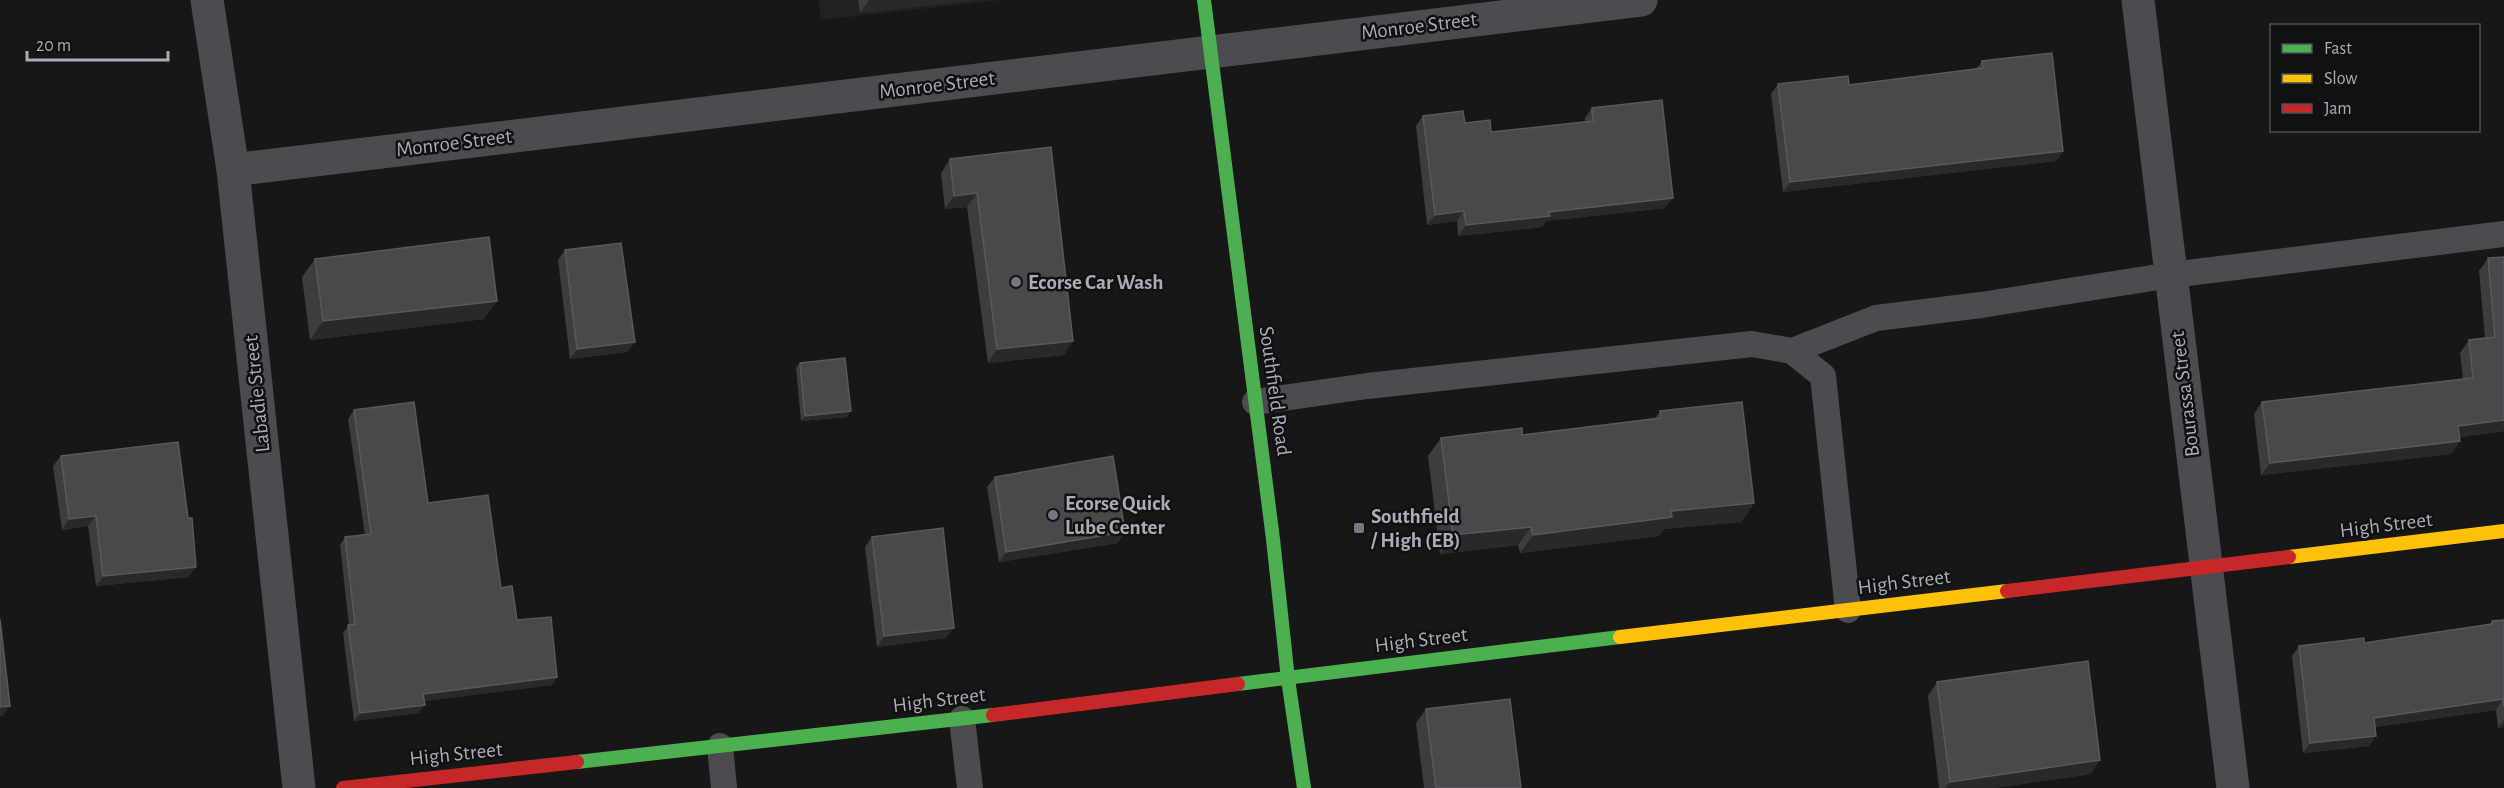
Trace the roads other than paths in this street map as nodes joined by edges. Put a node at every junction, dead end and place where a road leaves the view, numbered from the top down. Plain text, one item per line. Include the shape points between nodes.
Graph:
1 (207, 0) edge
2 (1204, 0) edge
3 (1641, 0) edge
4 (2139, 0) edge
5 (1210, 53) junction
6 (232, 170) junction
7 (2504, 234) edge
8 (2171, 275) junction
9 (1792, 351) junction
10 (1255, 402) junction
11 (2504, 531) edge
12 (2206, 568) junction
13 (1848, 610) junction
14 (1288, 679) junction
15 (962, 719) junction
16 (720, 746) junction
17 (299, 788) edge
18 (343, 788) edge
19 (724, 788) edge
20 (970, 788) edge
21 (1305, 788) edge
22 (2233, 788) edge

1 - 6 street, Labadie Street
2 - 5 street, Southfield Road
3 - 5 street, Monroe Street
4 - 8 street, Bourassa Street
5 - 6 street, Monroe Street
5 - 10 street, Southfield Road
6 - 17 street, Labadie Street
7 - 8 lane
8 - 9 lane via 1876,318
8 - 12 street, Bourassa Street
9 - 10 lane via 1752,344
9 - 13 lane via 1823,376
10 - 14 street, Southfield Road
11 - 12 street, High Street
12 - 13 street, High Street
12 - 22 street, Bourassa Street
13 - 14 street, High Street
14 - 15 street, High Street
14 - 21 street, Southfield Road
15 - 16 street, High Street
15 - 20 lane
16 - 18 street, High Street
16 - 19 lane

